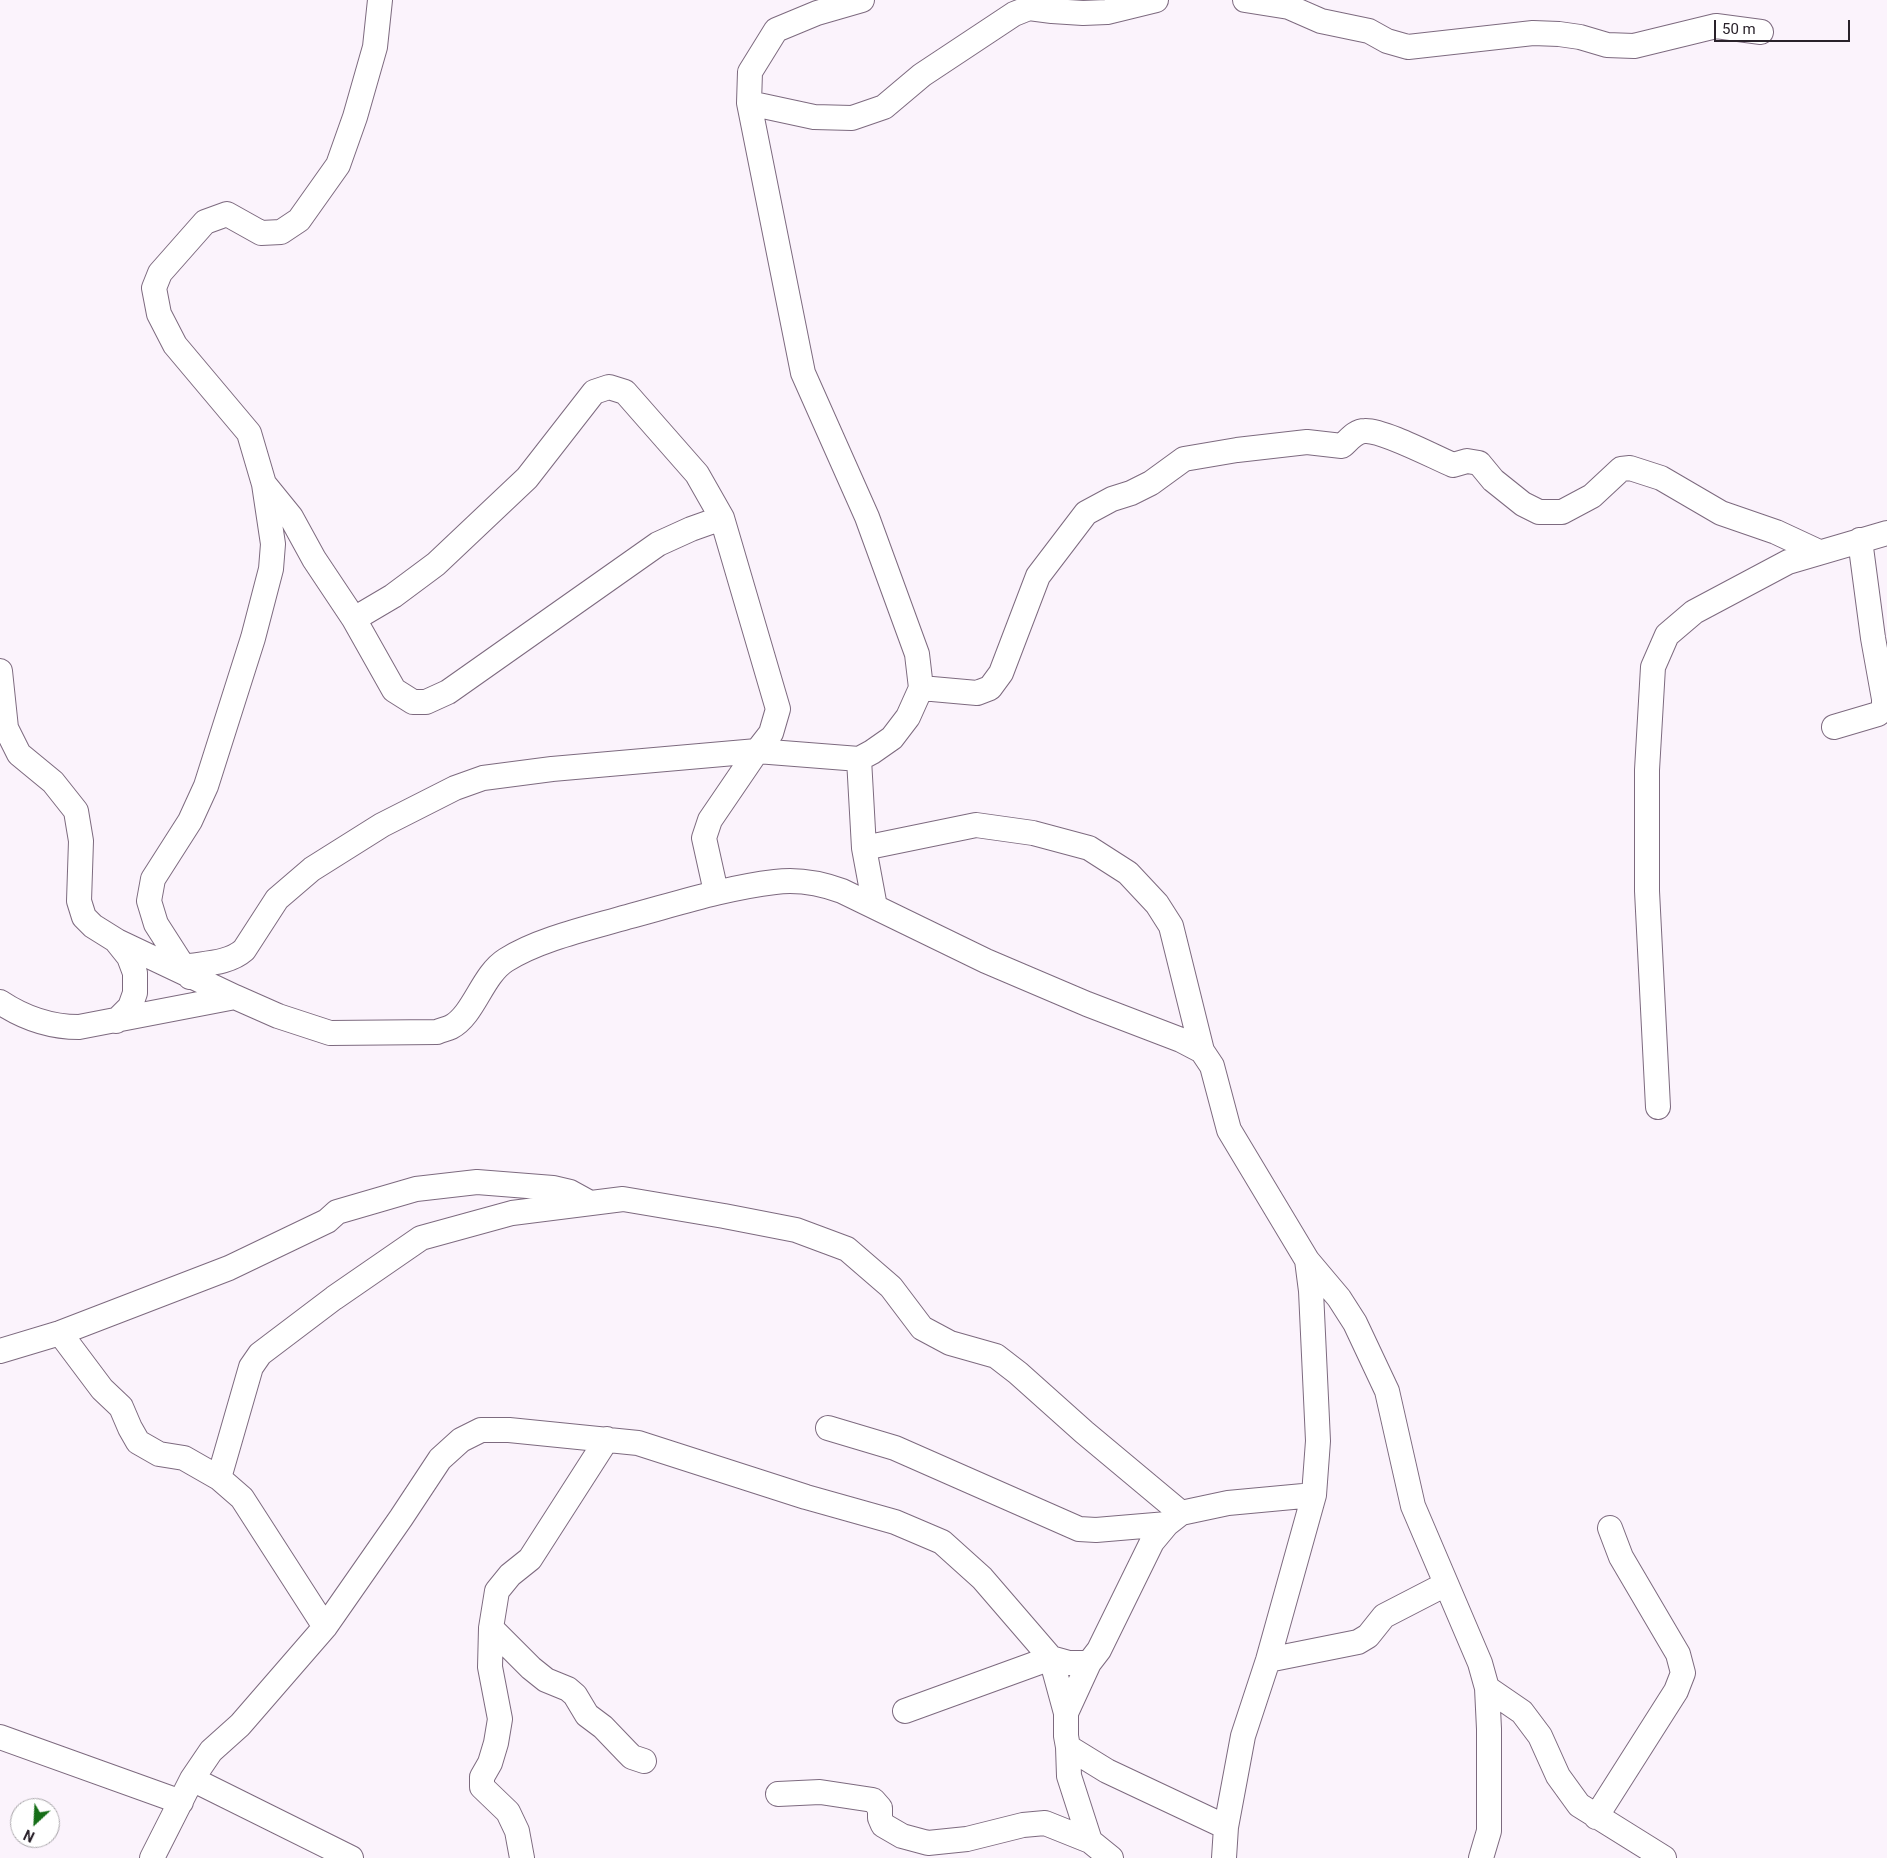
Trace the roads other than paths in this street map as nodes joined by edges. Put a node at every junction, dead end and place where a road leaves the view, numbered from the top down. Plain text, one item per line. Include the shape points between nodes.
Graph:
1 (380, 0) edge
2 (862, 0) edge
3 (1156, 0) edge
4 (1245, 0) edge
5 (1761, 32) dead end
6 (749, 103) junction
7 (264, 484) junction
8 (722, 518) junction
9 (1887, 533) edge
10 (1860, 540) junction
11 (1819, 552) junction
12 (354, 619) junction
13 (0, 671) edge
14 (921, 688) junction
15 (1834, 727) dead end
16 (757, 751) junction
17 (859, 759) junction
18 (864, 848) junction
19 (716, 892) junction
20 (874, 907) junction
21 (117, 941) junction
22 (187, 972) junction
23 (235, 997) junction
24 (0, 1002) edge
25 (116, 1021) junction
26 (1202, 1050) junction
27 (1658, 1107) dead end
28 (590, 1203) junction
29 (1307, 1260) junction
30 (60, 1333) junction
31 (0, 1351) edge
32 (828, 1428) dead end
33 (607, 1439) junction
34 (219, 1478) junction
35 (1314, 1495) junction
36 (1174, 1518) junction
37 (1610, 1528) dead end
38 (1446, 1584) junction
39 (325, 1627) junction
40 (490, 1628) junction
41 (1051, 1658) junction
42 (1268, 1660) junction
43 (1089, 1663) junction
44 (1487, 1688) junction
45 (905, 1711) dead end
46 (1066, 1713) junction
47 (0, 1737) edge
48 (1068, 1746) junction
49 (644, 1760) dead end
50 (192, 1779) junction
51 (778, 1794) dead end
52 (181, 1802) junction
53 (1596, 1816) junction
54 (1226, 1827) junction
55 (1090, 1841) junction
56 (159, 1853) edge
57 (351, 1858) edge
58 (522, 1858) edge
59 (1111, 1858) edge
60 (1224, 1858) edge
61 (1481, 1858) edge
62 (1664, 1858) edge

1 - 7 street via 375,47 338,165 299,220 281,232 261,233 227,214 205,222 160,273 154,288 159,314 175,345 249,433
2 - 6 street via 817,13 776,30 750,72
3 - 6 street via 1107,12 1052,12 1029,8 1014,14 922,75 884,107 852,118 814,117
4 - 5 street via 1289,7 1320,21 1369,31 1408,48 1533,33 1580,37 1607,46 1634,46 1716,26
6 - 14 street via 802,373 867,517 918,654
7 - 12 street via 291,517 314,559
7 - 22 street via 273,544 253,638 206,786 190,821 153,879 149,901 156,924
8 - 12 street via 658,544 448,692 426,702 413,702 394,690
8 - 12 street via 698,474 625,392 609,387 594,392 527,478 436,564 394,596
8 - 16 street via 778,709 772,733
9 - 10 street
10 - 11 street
10 - 15 street via 1884,708 1878,714
11 - 14 street via 1776,532 1721,513 1661,478 1630,468 1621,469 1592,496 1562,512 1539,512 1494,480 1480,463 1468,461 1453,465 1382,434 1365,431 1342,446 1307,442 1237,450 1184,459 1151,483 1112,498 1086,513 1038,576 1001,673 990,688 977,693
11 - 27 street via 1788,562 1694,612 1667,635 1653,667 1647,770 1647,891
13 - 21 street via 6,728 20,754 53,782 76,811 81,841 80,901 84,916 93,926
14 - 17 street via 908,718 892,738
16 - 17 street
16 - 19 street via 710,820 704,838
16 - 22 street via 552,769 483,778 455,788 382,825 312,869 277,899 237,956
17 - 18 street
18 - 20 street
18 - 26 street via 976,825 1033,833 1089,848 1128,873 1157,904 1171,926
19 - 20 street via 776,882 818,883
19 - 23 street via 520,951 491,974 466,1012 452,1026 437,1032 330,1033 278,1016
20 - 26 street via 986,961
21 - 22 street
21 - 25 street via 129,957 135,974 135,992 130,1007
22 - 23 street
23 - 25 street
24 - 25 street via 16,1012 63,1028
26 - 29 street via 1212,1066 1229,1130
28 - 30 street via 570,1192 553,1188 477,1182 416,1189 337,1212 327,1221 229,1268
28 - 34 street via 512,1213 421,1238 334,1298 260,1354 251,1367
28 - 36 street via 623,1199 724,1216 796,1230 847,1249 891,1287 922,1328 950,1342 996,1356
29 - 35 street via 1318,1441
29 - 38 street via 1340,1298 1387,1391 1413,1506
30 - 31 street
30 - 34 street via 102,1389 121,1407 138,1442 160,1454 184,1458
32 - 36 street via 894,1448 1079,1529 1096,1530
33 - 39 street via 481,1430 461,1440 440,1459
33 - 40 street via 530,1559 510,1575 497,1592
33 - 41 street via 638,1443 895,1522 942,1542 982,1578
34 - 39 street via 242,1498
35 - 36 street via 1228,1503
35 - 42 street
36 - 43 street via 1152,1542 1099,1650
37 - 53 street via 1621,1557 1678,1654 1683,1673 1676,1692
38 - 42 street via 1384,1616 1368,1636 1358,1642
38 - 44 street via 1480,1663
39 - 50 street via 240,1725 211,1751
40 - 49 street via 546,1680 575,1695 587,1715 632,1757
40 - 58 street via 490,1668 500,1719 490,1763 482,1777 482,1787 508,1812 517,1830
41 - 43 street via 1069,1663
41 - 45 street
41 - 46 street
42 - 54 street via 1243,1736
43 - 46 street
44 - 53 street via 1522,1712 1540,1736 1558,1776 1579,1805
44 - 61 street via 1489,1831
46 - 48 street
47 - 52 street
48 - 54 street via 1107,1771
48 - 55 street via 1070,1776
50 - 52 street
50 - 57 street
51 - 55 street via 820,1792 873,1800 880,1808 883,1825 902,1836 928,1843 1044,1824
52 - 56 street
53 - 62 street
54 - 60 street
55 - 59 street

